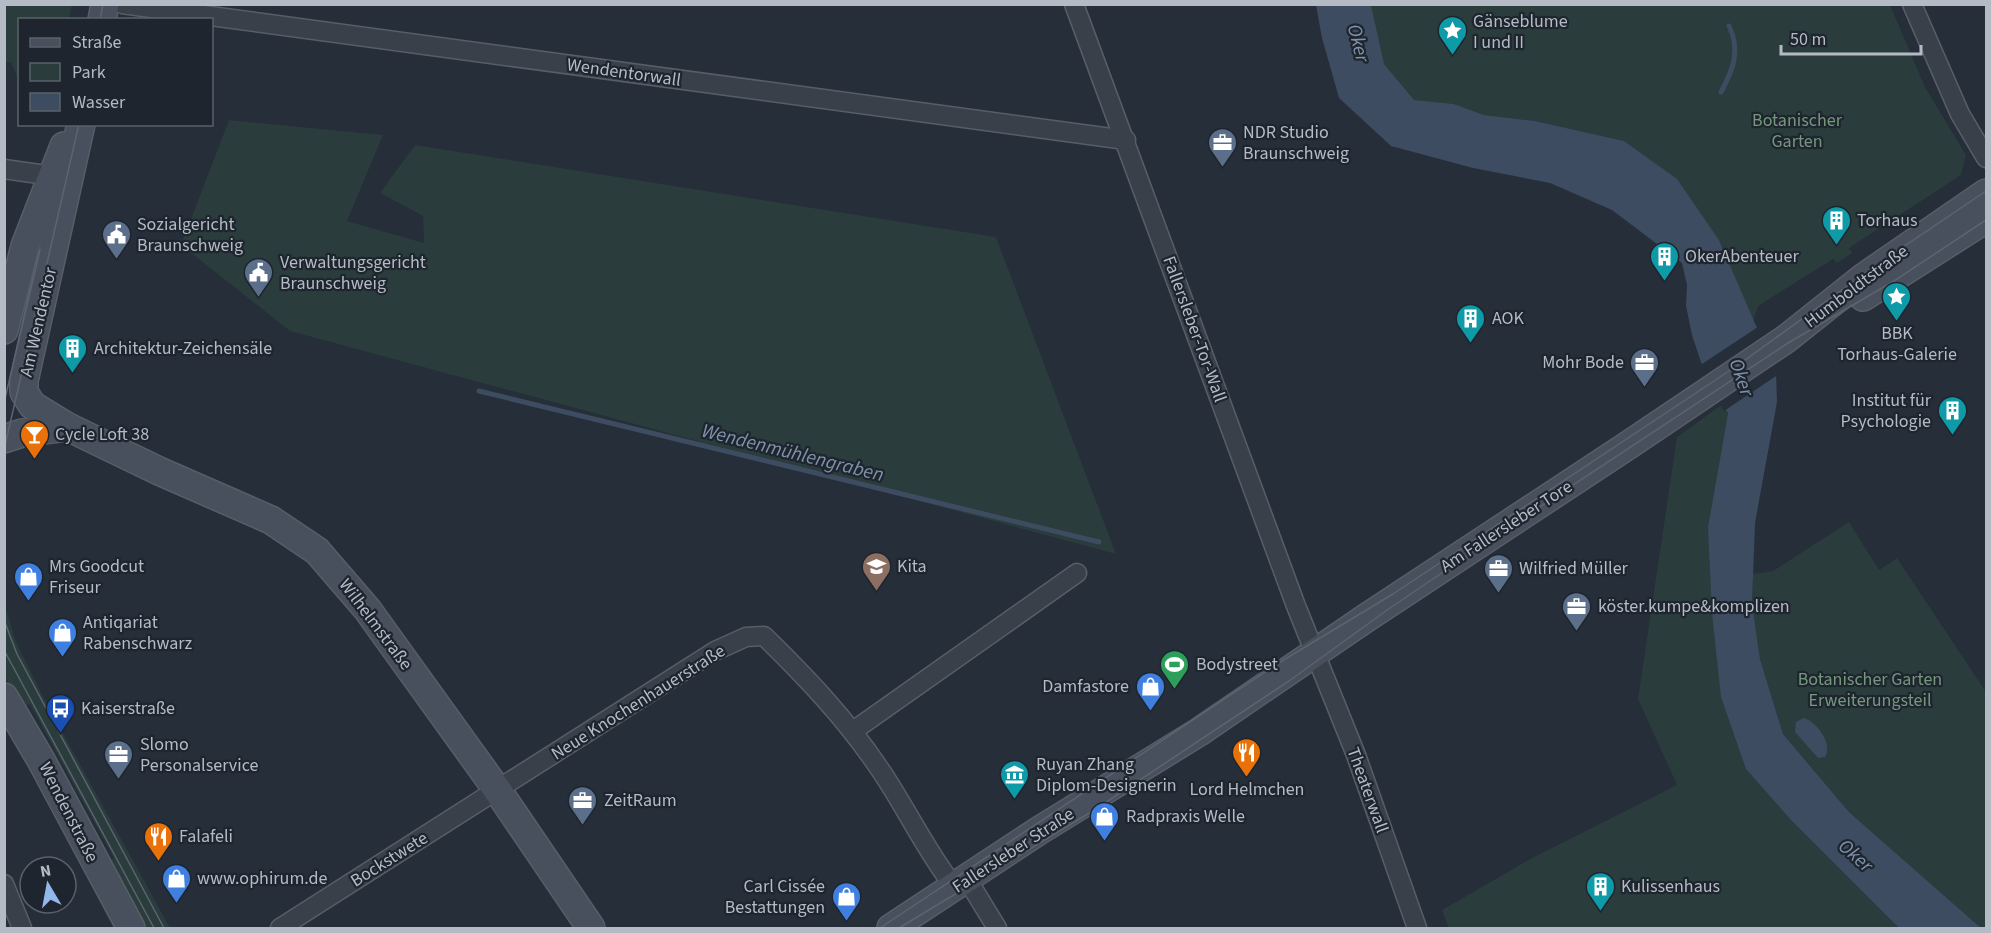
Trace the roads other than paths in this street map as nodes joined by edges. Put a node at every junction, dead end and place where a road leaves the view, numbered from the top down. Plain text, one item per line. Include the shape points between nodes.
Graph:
1 (122, 4) edge
2 (1074, 4) edge
3 (1912, 4) edge
4 (70, 126) edge
5 (80, 126) edge
6 (1126, 140) junction
7 (1986, 159) edge
8 (4, 169) edge
9 (60, 185) junction
10 (1986, 193) edge
11 (1986, 219) edge
12 (4, 330) edge
13 (1786, 339) junction
14 (1697, 399) joint
15 (68, 427) junction
16 (4, 439) edge
17 (1077, 573) dead end
18 (1315, 653) junction
19 (4, 697) edge
20 (853, 731) junction
21 (498, 791) junction
22 (961, 883) junction
23 (4, 884) edge
24 (22, 928) edge
25 (131, 928) edge
26 (280, 928) edge
27 (591, 928) edge
28 (891, 928) edge
29 (997, 928) edge
30 (1417, 928) edge

1 - 6 street, Wendentorwall
2 - 6 street, Fallersleber-Tor-Wall
3 - 7 street via 1960,114
4 - 9 main road, Am Wendentor
5 - 9 main road, Am Wendentor
6 - 18 street, Fallersleber-Tor-Wall
8 - 9 street
9 - 12 main road, Am Wendentor via 25,246
9 - 15 main road, Am Wendentor via 24,392 32,405
10 - 13 main road, Humboldtstraße via 1864,277
11 - 13 main road, Humboldtstraße via 1876,290
13 - 14 main road, Humboldtstraße
14 - 18 main road, Am Fallersleber Tore
15 - 16 main road
15 - 21 main road, Wilhelmstraße via 271,520 317,551 368,609
17 - 20 street
18 - 22 main road, Fallersleber Straße via 1199,732
18 - 30 street, Theaterwall
19 - 25 main road, Wendenstraße
20 - 21 street, Neue Knochenhauerstraße via 764,636 746,637 714,651
20 - 22 street, Neue Knochenhauerstraße via 881,770 931,857
21 - 26 street, Bockstwete
21 - 27 main road, Wilhelmstraße
22 - 28 main road, Fallersleber Straße
22 - 29 street, Neue Knochenhauerstraße
23 - 24 street

